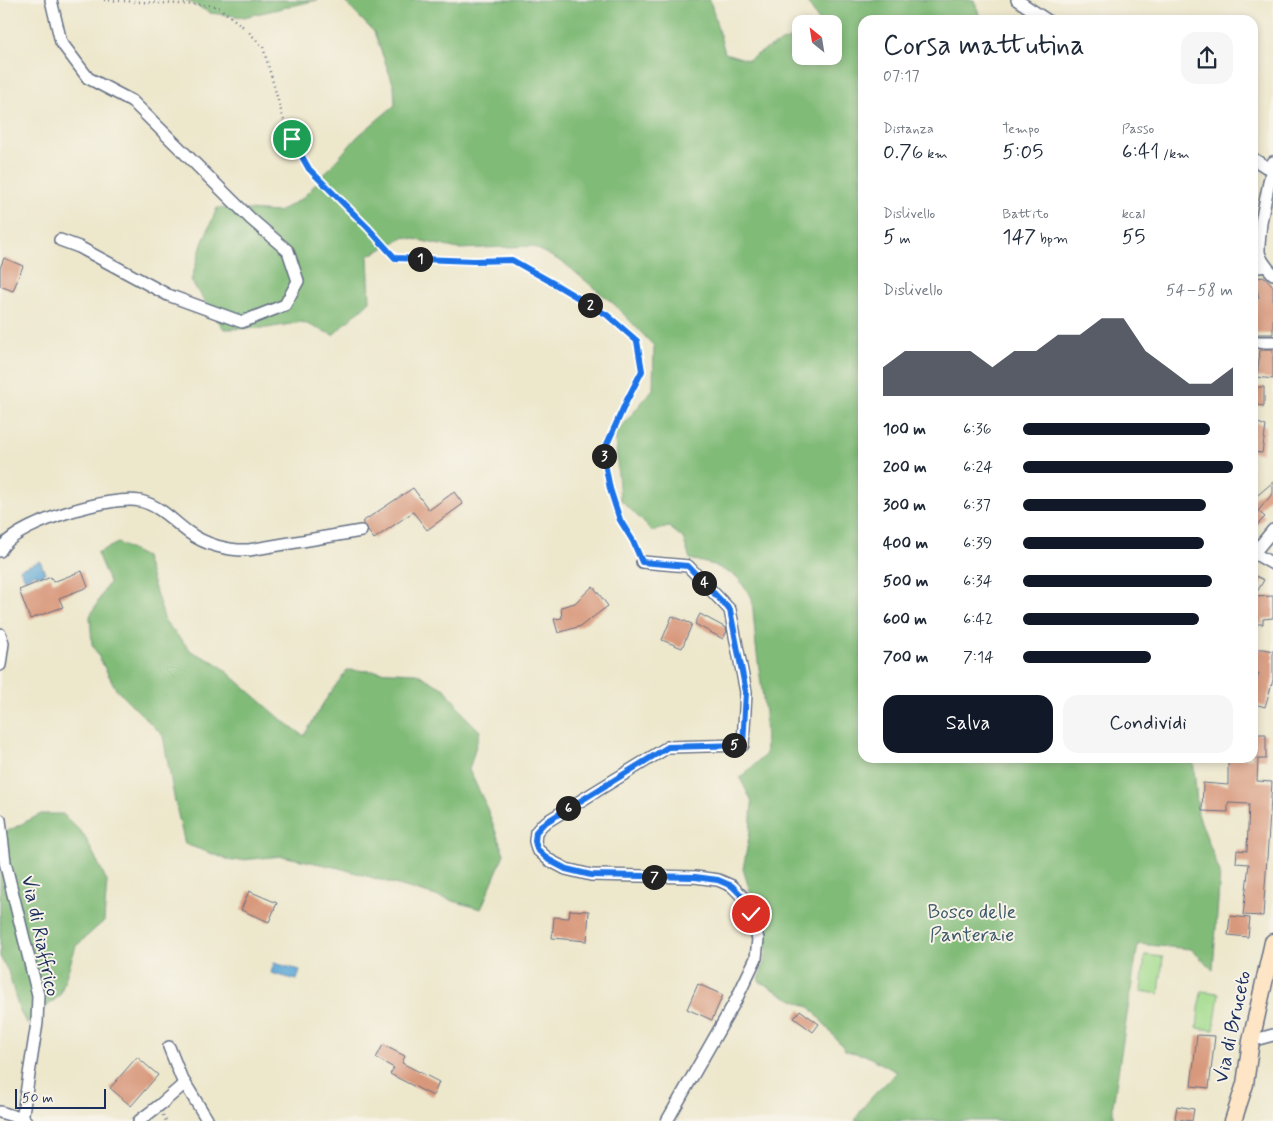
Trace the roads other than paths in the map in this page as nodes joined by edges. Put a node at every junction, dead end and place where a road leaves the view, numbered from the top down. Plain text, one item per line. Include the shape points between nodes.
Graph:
1 (51, 0) edge
2 (1017, 0) edge
3 (1039, 15) edge
4 (1258, 162) edge
5 (1272, 166) edge
6 (60, 240) dead end
7 (1269, 270) edge
8 (1258, 342) edge
9 (1273, 342) edge
10 (1273, 530) edge
11 (361, 531) dead end
12 (1258, 547) edge
13 (0, 551) edge
14 (1258, 556) edge
15 (642, 562) road end
16 (1273, 564) edge
17 (0, 634) edge
18 (0, 665) edge
19 (0, 820) edge
20 (1273, 942) edge
21 (1273, 1035) edge
22 (1252, 1042) junction
23 (170, 1047) dead end
24 (184, 1084) junction
25 (1245, 1084) junction
26 (0, 1112) edge
27 (24, 1120) edge
28 (139, 1121) edge
29 (208, 1121) edge
30 (667, 1121) edge
31 (1233, 1121) edge
32 (1246, 1121) edge

1 - 6 street via 61,42 88,78 132,102 288,251 298,281 285,305 242,322 168,295
2 - 3 street
4 - 5 street via 1266,168
5 - 7 street via 1259,245 1259,253
8 - 9 street
10 - 12 street
11 - 13 street via 238,550 223,548 190,534 153,506 124,500 81,508 34,525 12,538
14 - 16 street
15 - 30 street via 688,566 730,610 746,692 743,745 668,747 543,824 536,832 535,841 537,849 549,860 566,869 591,875 718,880 732,886 743,897 758,939 756,958 736,1000
17 - 18 street via 3,643
19 - 27 street, Via di Riaffrico via 5,862 38,995
20 - 22 main road, Via di Bruceto
21 - 22 street
22 - 25 main road, Via di Bruceto
23 - 24 street
24 - 28 street
24 - 29 street
25 - 31 main road, Via di Bruceto
25 - 32 main road
26 - 27 street, Via di Riaffrico

